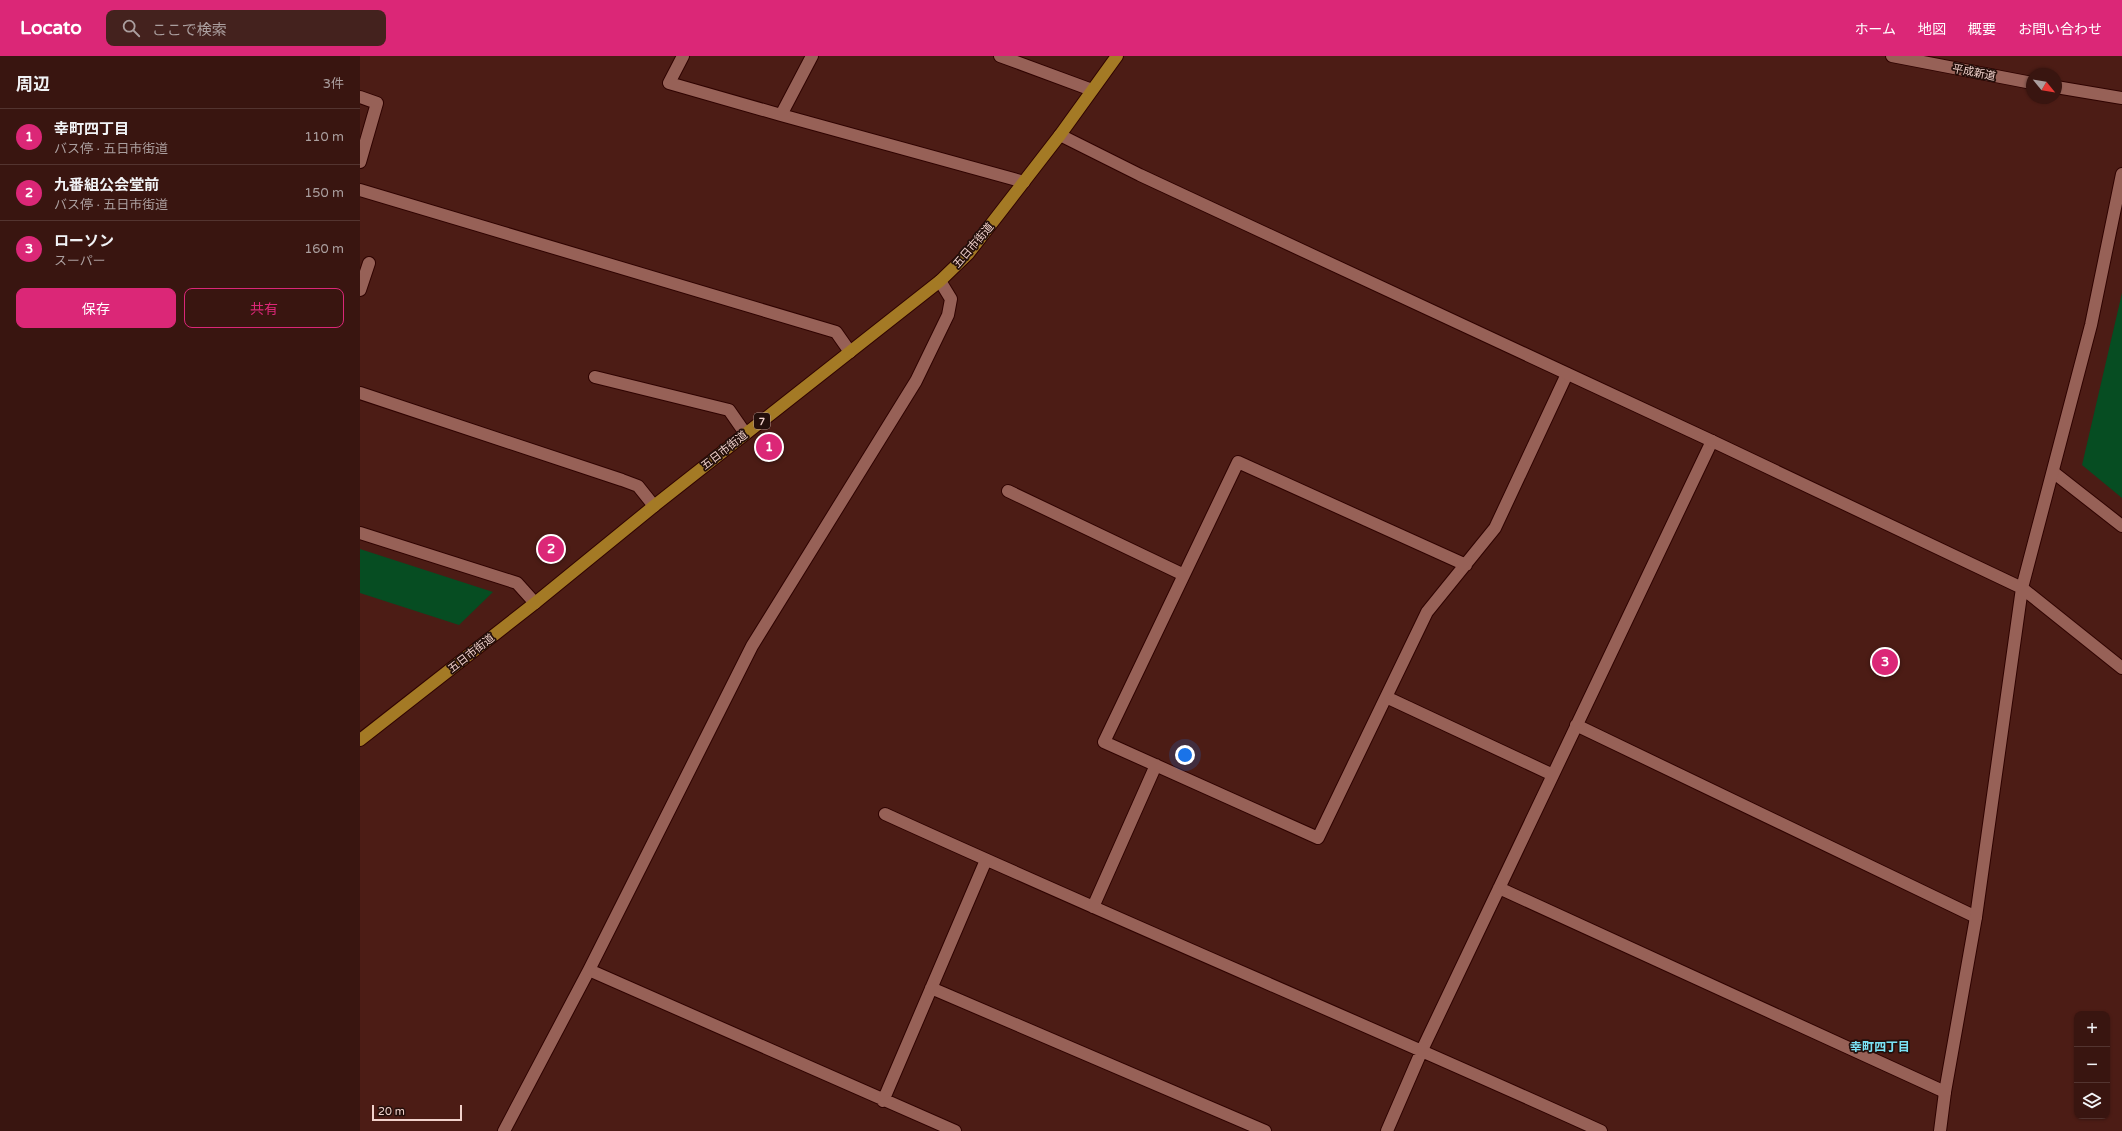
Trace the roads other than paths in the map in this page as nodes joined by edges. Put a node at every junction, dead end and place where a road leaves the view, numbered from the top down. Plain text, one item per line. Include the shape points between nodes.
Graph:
1 (683, 56) edge
2 (812, 56) edge
3 (1000, 56) edge
4 (1117, 56) edge
5 (1892, 56) edge
6 (2026, 82) edge
7 (2062, 88) edge
8 (1092, 90) junction
9 (360, 97) edge
10 (2122, 98) edge
11 (781, 115) junction
12 (1060, 135) junction
13 (360, 162) edge
14 (2122, 174) edge
15 (1024, 182) junction
16 (360, 190) edge
17 (369, 263) dead end
18 (940, 281) junction
19 (360, 290) edge
20 (850, 352) junction
21 (1567, 374) junction
22 (595, 377) dead end
23 (360, 393) edge
24 (745, 433) junction
25 (1712, 441) junction
26 (2053, 472) junction
27 (1008, 491) dead end
28 (654, 506) junction
29 (2122, 526) edge
30 (360, 533) edge
31 (1466, 565) junction
32 (1184, 575) junction
33 (2022, 588) junction
34 (535, 603) junction
35 (2122, 668) edge
36 (1386, 697) junction
37 (1576, 725) junction
38 (360, 740) edge
39 (1156, 765) junction
40 (1553, 775) junction
41 (885, 814) dead end
42 (986, 860) junction
43 (1499, 888) junction
44 (1092, 906) junction
45 (1976, 917) junction
46 (589, 970) junction
47 (931, 988) junction
48 (1422, 1050) junction
49 (1945, 1092) junction
50 (883, 1101) junction
51 (504, 1131) edge
52 (955, 1131) edge
53 (1265, 1131) edge
54 (1387, 1131) edge
55 (1601, 1131) edge
56 (1940, 1131) edge

1 - 11 street via 669,83
2 - 11 street
3 - 8 street
4 - 8 main road, 五日市街道 / 7
5 - 6 street, 平成新道
7 - 10 street
8 - 12 main road, 五日市街道 / 7
9 - 13 street via 377,103
11 - 15 street
12 - 15 main road, 五日市街道 / 7
12 - 21 street via 1140,175
14 - 26 street via 2091,325
15 - 18 main road, 五日市街道 / 7 via 968,254
16 - 20 street via 836,332
17 - 19 street
18 - 20 main road, 五日市街道 / 7
18 - 46 street via 951,299 948,314 916,381 752,646
20 - 24 main road, 五日市街道 / 7
21 - 25 street
21 - 31 street via 1495,528
22 - 24 street via 728,410
23 - 28 street via 638,486
24 - 28 main road, 五日市街道 / 7
25 - 33 street
25 - 37 street
26 - 29 street
26 - 33 street
27 - 32 street
28 - 34 main road, 五日市街道 / 7
30 - 34 street via 517,583
31 - 32 street via 1238,462
31 - 36 street via 1427,612
32 - 39 street via 1104,742
33 - 35 street
33 - 45 street
34 - 38 main road, 五日市街道 / 7
36 - 39 street via 1318,838
36 - 40 street
37 - 40 street
37 - 45 street
39 - 44 street
40 - 43 street
41 - 42 street
42 - 44 street
42 - 47 street
43 - 48 street
43 - 49 street
44 - 48 street
45 - 49 street
46 - 50 street
46 - 51 street
47 - 50 street
47 - 53 street
48 - 54 street
48 - 55 street
49 - 56 street
50 - 52 street

